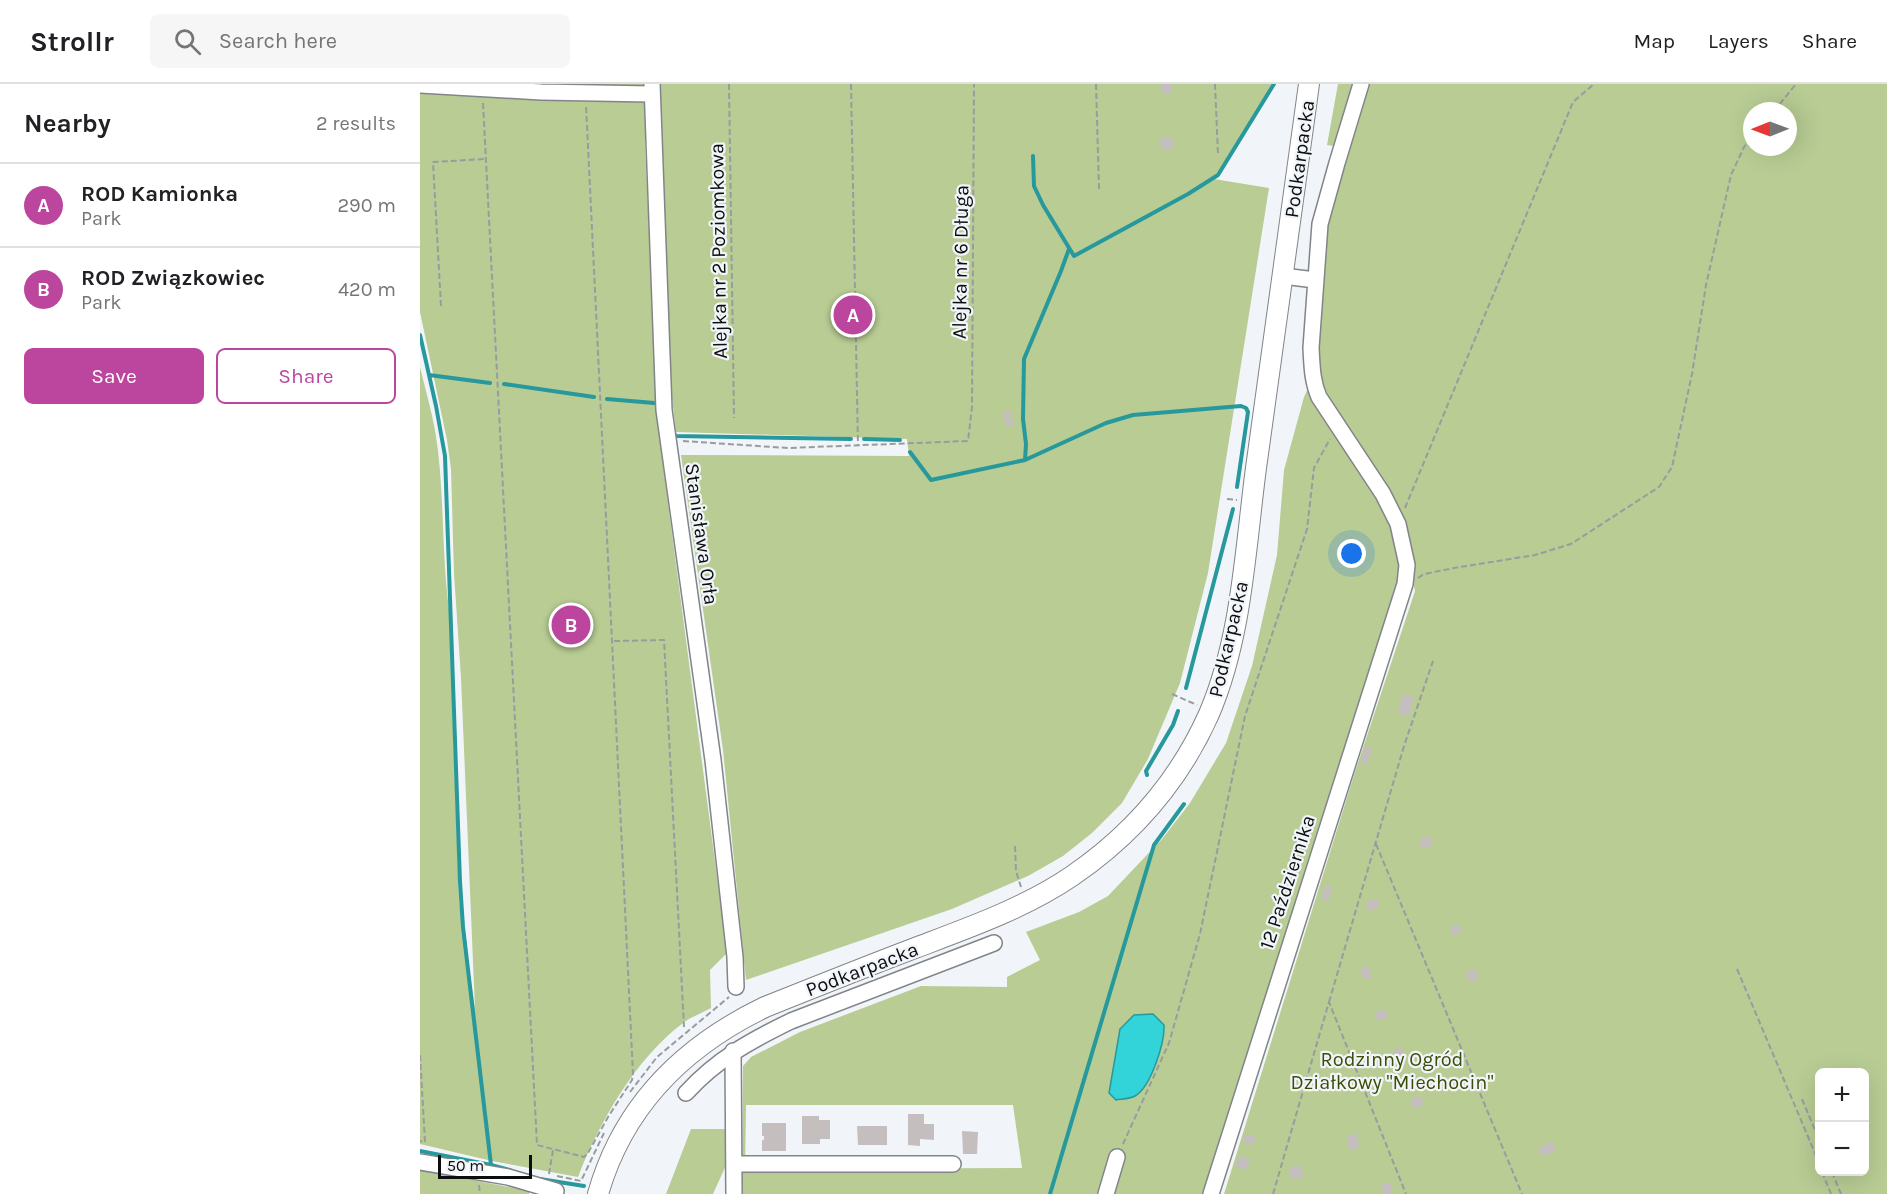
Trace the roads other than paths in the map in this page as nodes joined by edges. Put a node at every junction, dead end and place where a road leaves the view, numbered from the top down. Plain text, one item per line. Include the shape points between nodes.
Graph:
1 (1309, 84) edge
2 (1361, 84) edge
3 (420, 85) edge
4 (651, 89) edge
5 (1283, 276) junction
6 (1315, 280) junction
7 (994, 943) dead end
8 (736, 987) dead end
9 (733, 1051) junction
10 (686, 1093) dead end
11 (1117, 1157) road end
12 (420, 1162) edge
13 (735, 1164) junction
14 (953, 1164) dead end
15 (556, 1191) dead end
16 (598, 1194) edge
17 (734, 1194) edge
18 (1106, 1194) edge
19 (1211, 1194) edge

1 - 5 main road, Podkarpacka
2 - 6 street, 12 Października via 1320,224
3 - 4 street via 586,93
4 - 8 street, Stanisława Orła via 668,442 713,760
5 - 6 street
5 - 16 main road, Podkarpacka via 1240,599 1225,665 1210,711 1178,770 1144,816 1096,859 1029,900 765,1008 710,1038 674,1067 648,1096 614,1150
6 - 19 street, 12 Października via 1311,348 1314,382 1319,397 1383,494 1398,524 1407,565 1405,584
7 - 9 street via 791,1021
9 - 10 street
9 - 13 street
11 - 18 street
12 - 15 street via 508,1177
13 - 14 street
13 - 17 street

